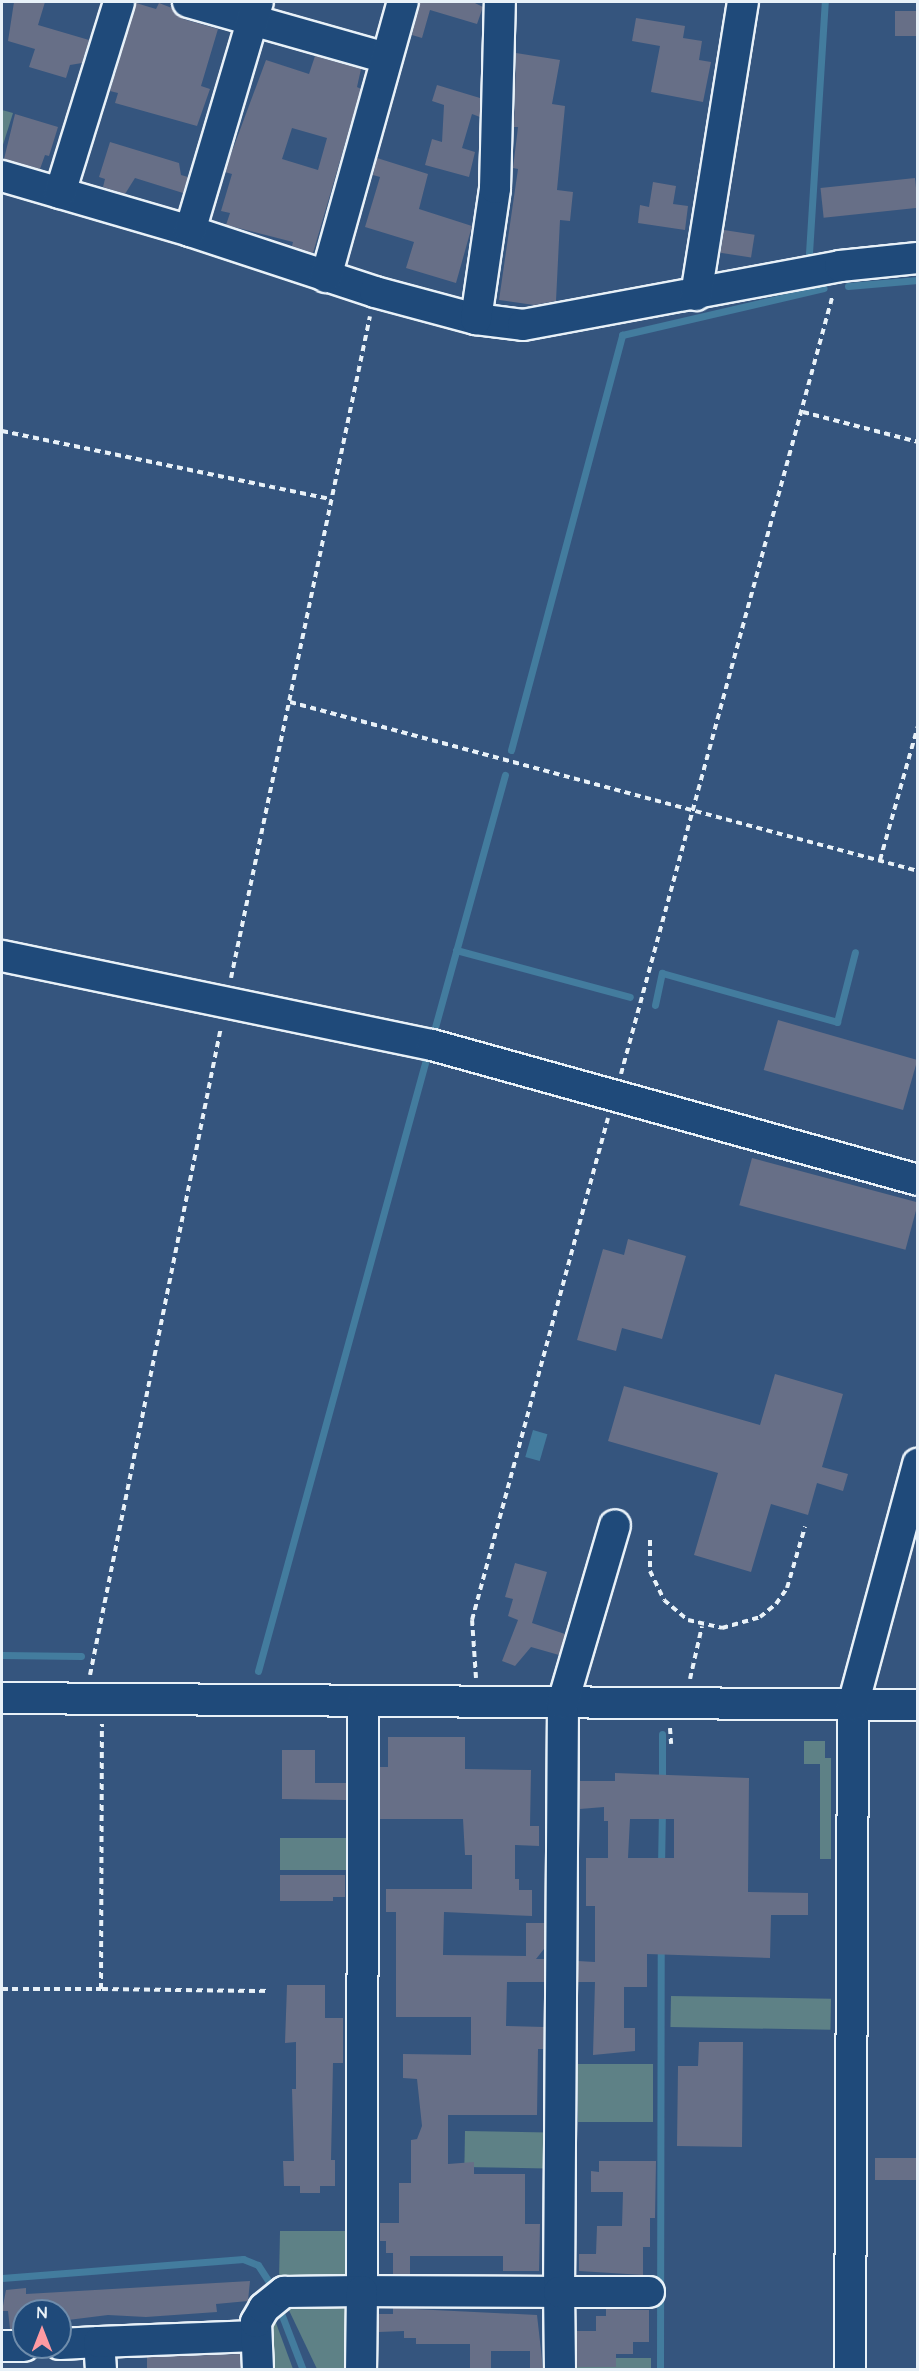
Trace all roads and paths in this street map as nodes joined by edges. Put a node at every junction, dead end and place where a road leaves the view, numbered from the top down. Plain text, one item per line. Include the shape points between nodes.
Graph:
1 (119, 2) edge
2 (188, 2) edge
3 (403, 2) edge
4 (500, 2) edge
5 (743, 2) edge
6 (256, 10) edge
7 (386, 58) junction
8 (2, 176) edge
9 (60, 193) junction
10 (190, 231) junction
11 (918, 258) edge
12 (840, 266) junction
13 (326, 277) junction
14 (375, 292) junction
15 (696, 295) junction
16 (476, 319) junction
17 (803, 412) junction
18 (2, 431) edge
19 (918, 442) edge
20 (329, 499) junction
21 (290, 702) junction
22 (918, 726) edge
23 (695, 810) junction
24 (880, 860) junction
25 (918, 871) edge
26 (2, 956) edge
27 (226, 1002) junction
28 (614, 1096) junction
29 (918, 1180) edge
30 (918, 1464) edge
31 (615, 1525) dead end
32 (805, 1527) dead end
33 (650, 1540) dead end
34 (702, 1626) junction
35 (2, 1698) edge
36 (94, 1699) junction
37 (477, 1700) junction
38 (363, 1702) junction
39 (563, 1702) junction
40 (853, 1704) junction
41 (918, 1705) edge
42 (678, 1715) junction
43 (670, 1744) dead end
44 (2, 1989) edge
45 (101, 1989) junction
46 (269, 1990) dead end
47 (362, 2291) junction
48 (559, 2292) junction
49 (649, 2292) dead end
50 (256, 2336) junction
51 (72, 2348) edge
52 (100, 2356) edge
53 (258, 2370) edge
54 (361, 2370) edge
55 (560, 2370) edge
56 (850, 2370) edge

1 - 9 street
2 - 6 street
3 - 7 street
4 - 16 street via 495,188
5 - 15 street
6 - 7 street
6 - 10 street
7 - 13 street
8 - 9 street
9 - 10 street
10 - 13 street
11 - 12 street
12 - 15 street
12 - 17 path
13 - 14 street
14 - 16 street
14 - 20 path
15 - 16 street via 523,325
17 - 19 path
17 - 23 path
18 - 20 path
20 - 21 path
21 - 23 path
21 - 27 path
22 - 24 path
23 - 24 path
23 - 28 path
24 - 25 path
26 - 27 street
27 - 28 street via 432,1045
27 - 36 path
28 - 29 street
28 - 37 path via 472,1620
30 - 40 street
31 - 39 street
32 - 34 path via 787,1588 776,1604 742,1625
33 - 34 path via 650,1571 659,1593 674,1611
34 - 42 path
35 - 36 street
36 - 38 street
36 - 45 path
37 - 38 street
37 - 39 street
38 - 47 street
39 - 42 street
39 - 48 street
40 - 41 street
40 - 42 street
40 - 56 street
42 - 43 path
44 - 45 path
45 - 46 path
47 - 48 street
47 - 50 street via 284,2292 264,2308 256,2322
47 - 54 street
48 - 49 street
48 - 55 street
50 - 52 street
50 - 53 street
51 - 52 street

